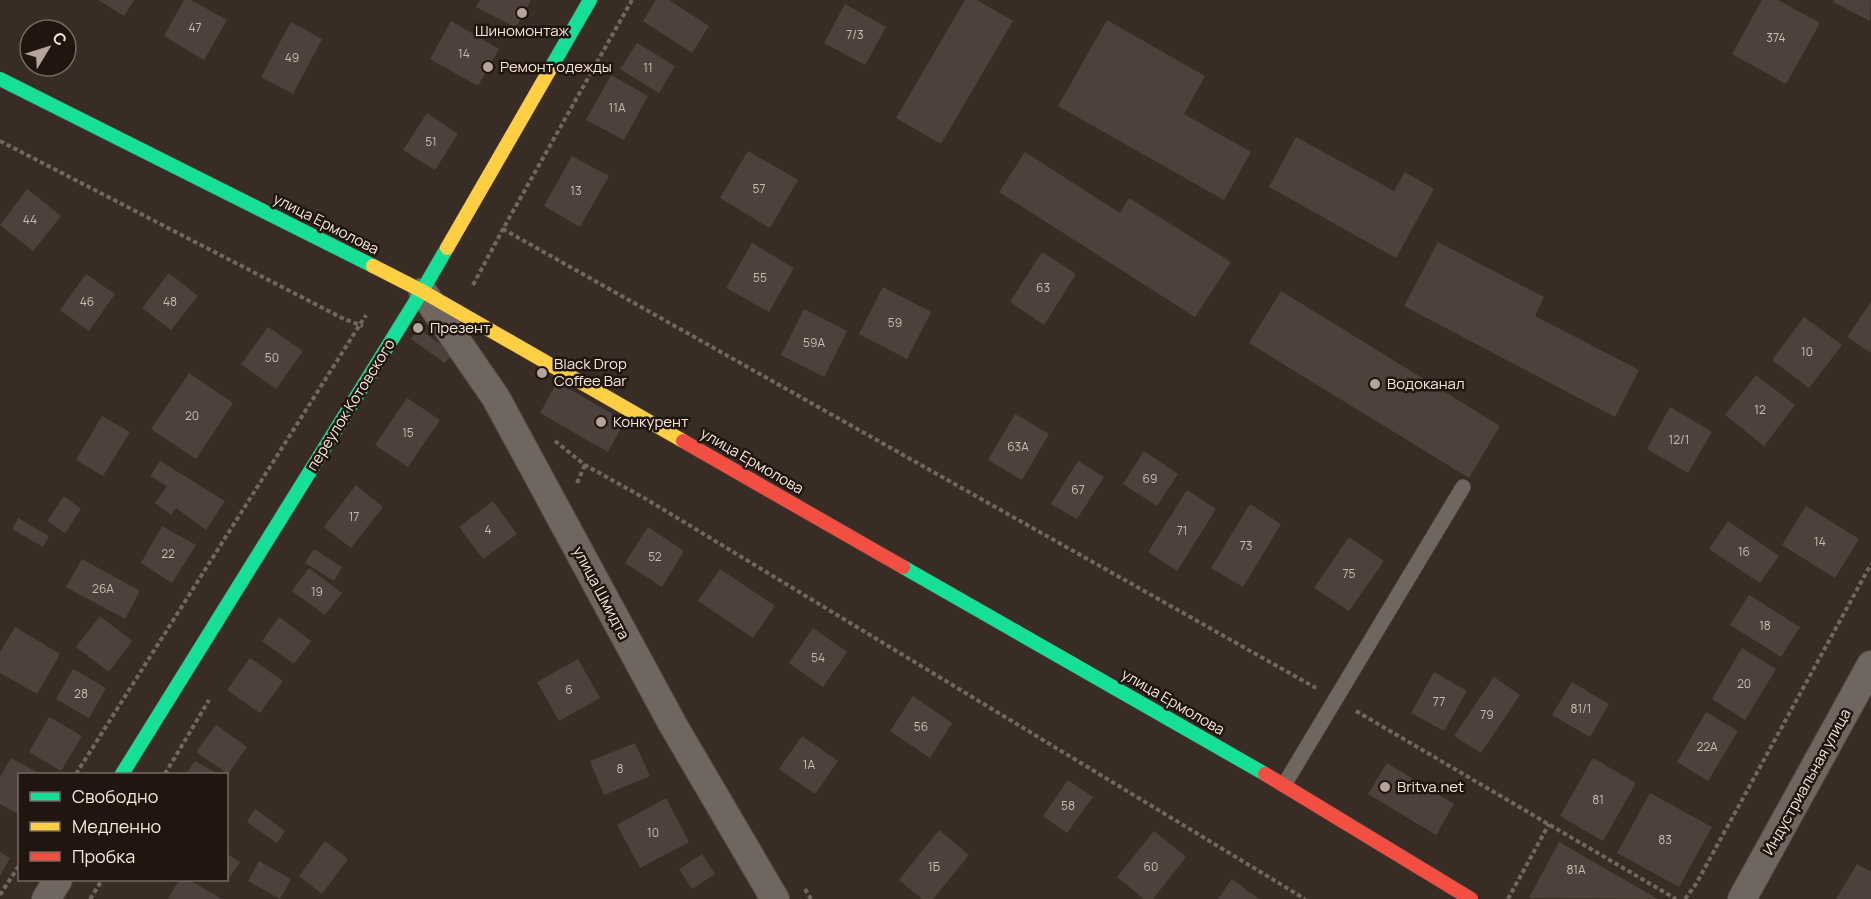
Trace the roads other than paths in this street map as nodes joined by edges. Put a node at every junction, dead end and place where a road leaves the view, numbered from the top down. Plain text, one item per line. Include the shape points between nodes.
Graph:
1 (590, 0) edge
2 (0, 79) edge
3 (422, 291) junction
4 (1463, 487) dead end
5 (1871, 665) edge
6 (123, 773) edge
7 (1284, 785) junction
8 (57, 881) edge
9 (46, 899) edge
10 (775, 899) edge
11 (1472, 899) edge
12 (1742, 899) edge

1 - 3 street, переулок Котовского
2 - 3 street, улица Ермолова
3 - 6 street, переулок Котовского
3 - 7 street, улица Ермолова
3 - 10 street, улица Шмидта via 496,398 673,725
4 - 7 lane
5 - 12 street, Индустриальная улица
7 - 11 street, улица Ермолова
8 - 9 street

